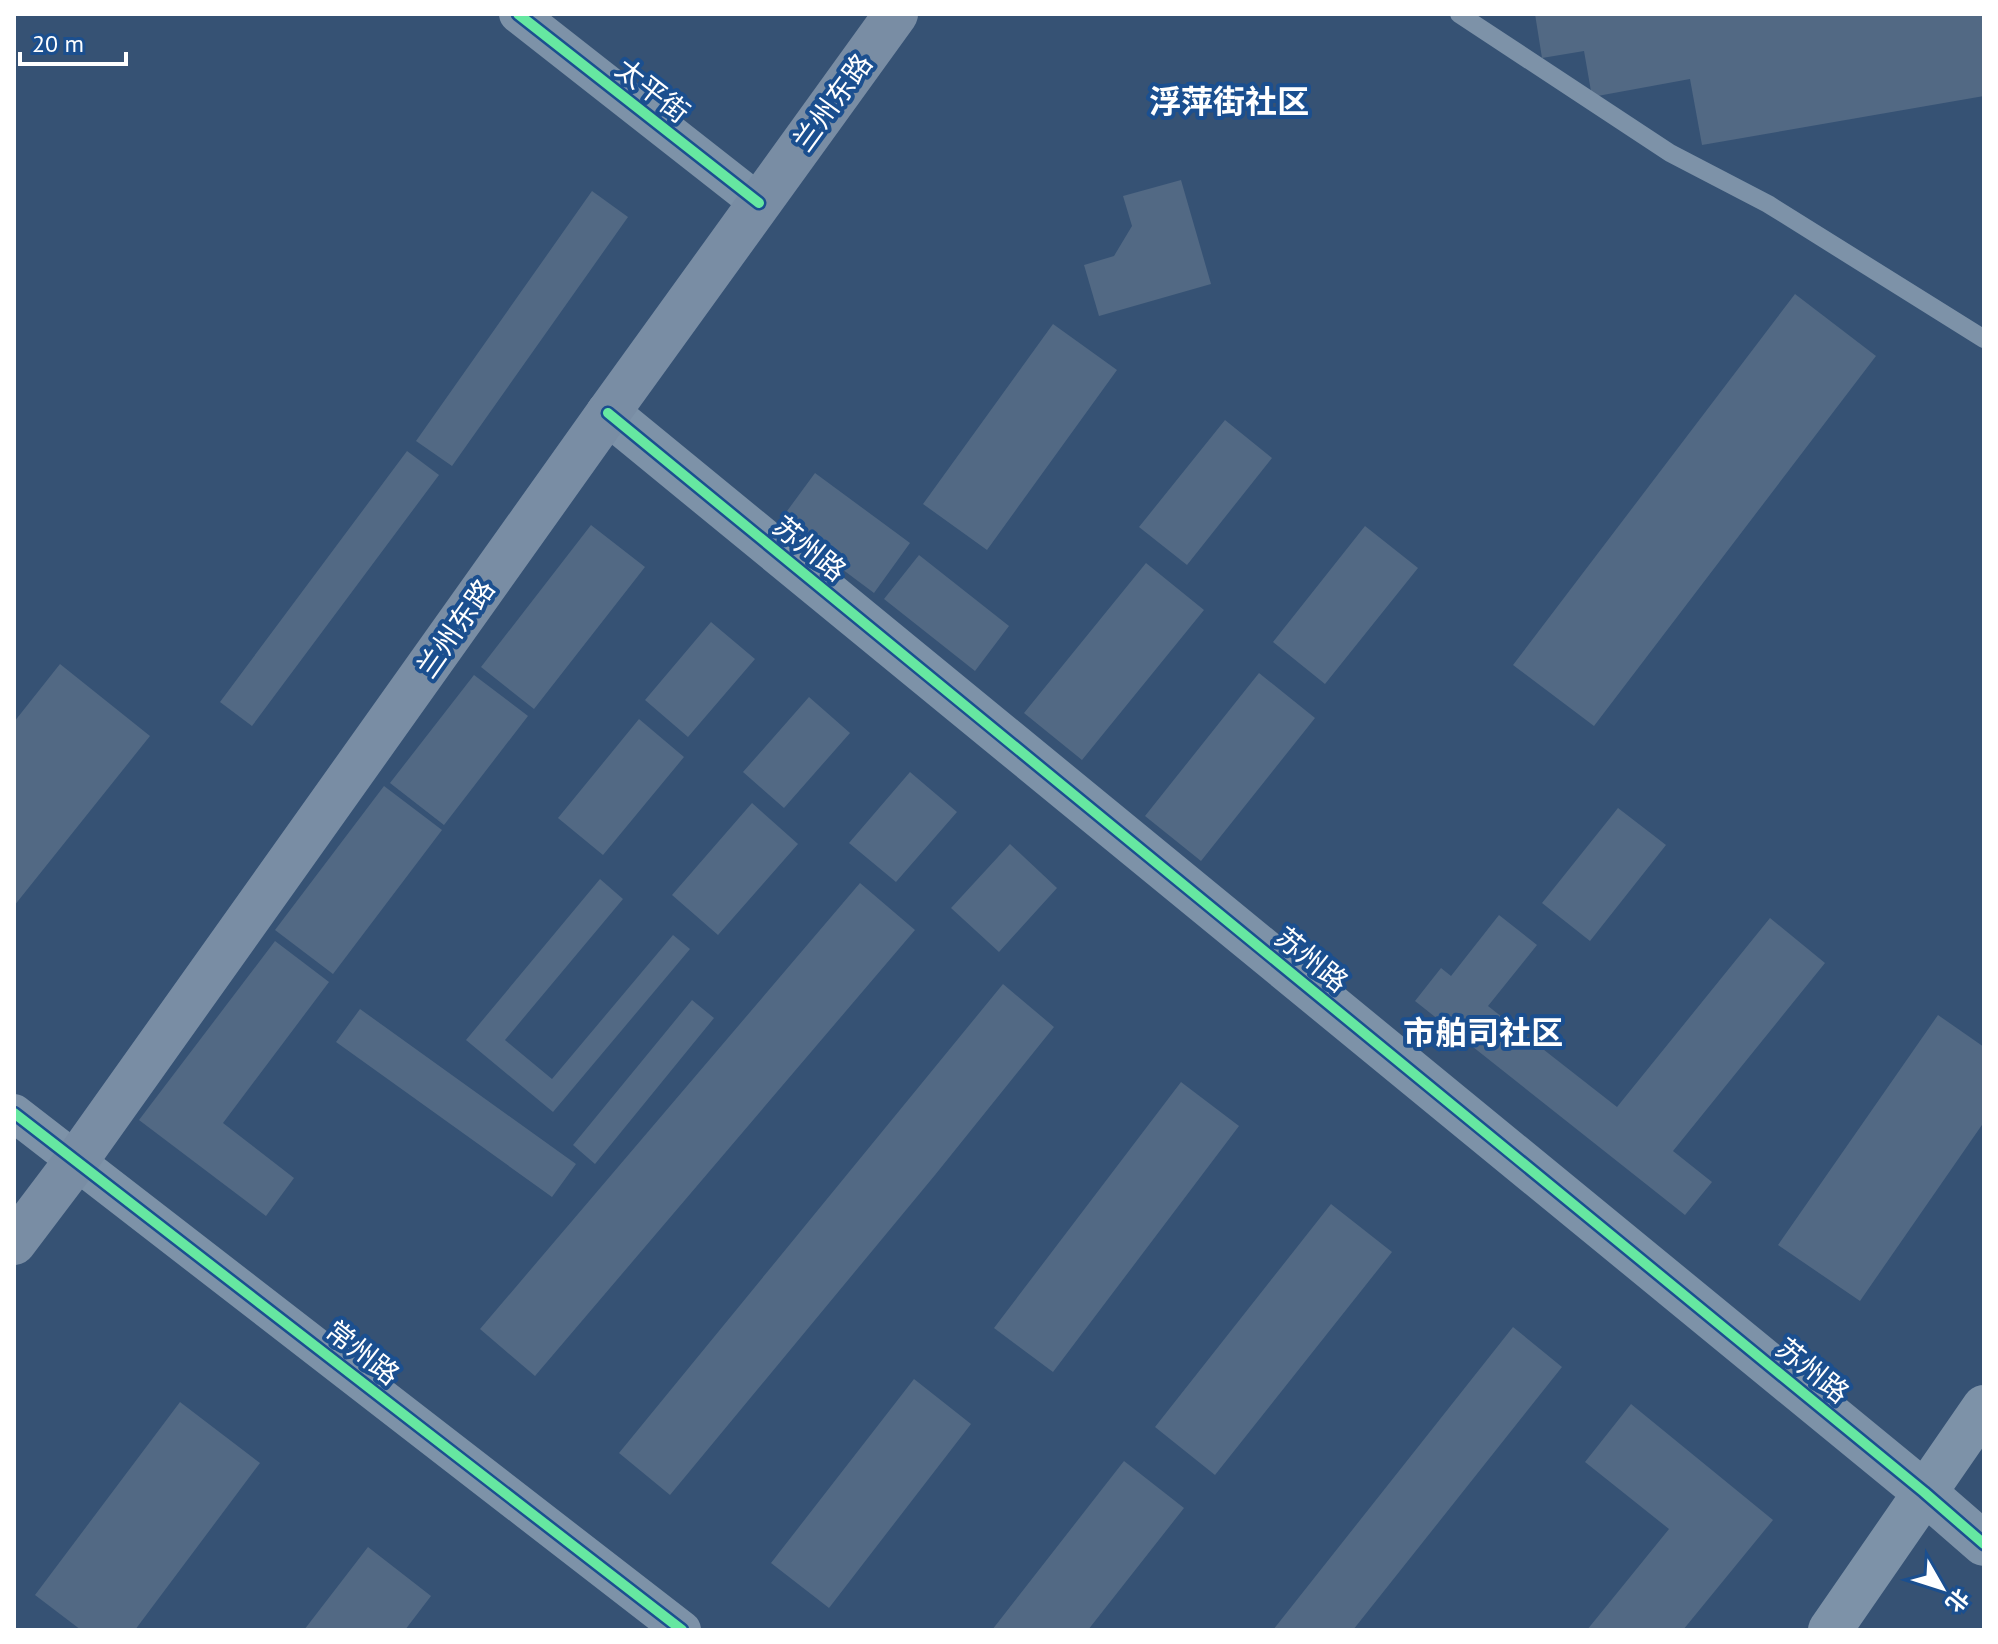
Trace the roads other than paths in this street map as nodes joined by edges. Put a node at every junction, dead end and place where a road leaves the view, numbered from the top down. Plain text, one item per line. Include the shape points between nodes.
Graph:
1 (518, 14) edge
2 (896, 14) edge
3 (1459, 14) edge
4 (759, 203) junction
5 (1984, 339) edge
6 (608, 413) junction
7 (14, 1113) edge
8 (76, 1161) junction
9 (14, 1243) edge
10 (1984, 1407) edge
11 (1924, 1492) junction
12 (1984, 1544) edge
13 (682, 1630) edge
14 (1830, 1630) edge

1 - 4 street, 太平街
2 - 4 main road, 兰州东路
3 - 5 lane via 1670,153 1768,204
4 - 6 main road, 兰州东路
6 - 8 main road, 兰州东路
6 - 11 street, 苏州路
7 - 8 street, 常州路
8 - 9 main road, 兰州东路
8 - 13 street, 常州路
10 - 11 street
11 - 12 street, 苏州路
11 - 14 street

